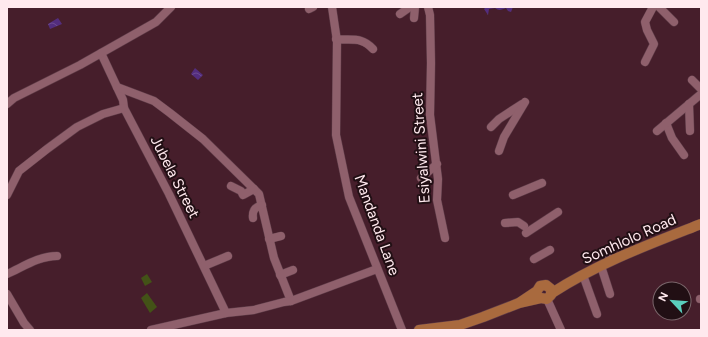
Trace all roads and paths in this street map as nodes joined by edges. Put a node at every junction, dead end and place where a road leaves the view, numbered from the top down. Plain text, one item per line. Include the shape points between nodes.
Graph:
1 (171, 7) edge
2 (332, 7) edge
3 (410, 7) edge
4 (415, 7) edge
5 (428, 7) edge
6 (652, 7) edge
7 (659, 7) edge
8 (400, 14) dead end
9 (414, 18) dead end
10 (674, 22) dead end
11 (360, 35) dead end
12 (336, 39) junction
13 (373, 49) dead end
14 (101, 53) junction
15 (645, 62) dead end
16 (692, 80) dead end
17 (117, 87) junction
18 (701, 89) edge
19 (701, 94) edge
20 (7, 104) edge
21 (689, 104) junction
22 (124, 108) junction
23 (666, 123) junction
24 (491, 127) dead end
25 (657, 131) dead end
26 (690, 131) dead end
27 (499, 151) dead end
28 (684, 155) dead end
29 (436, 164) junction
30 (421, 178) dead end
31 (542, 183) dead end
32 (231, 186) dead end
33 (254, 189) junction
34 (7, 193) edge
35 (513, 195) dead end
36 (262, 205) junction
37 (558, 212) dead end
38 (252, 218) dead end
39 (505, 222) dead end
40 (701, 224) edge
41 (281, 236) dead end
42 (445, 238) dead end
43 (269, 239) junction
44 (550, 250) dead end
45 (606, 250) dead end
46 (57, 256) dead end
47 (228, 256) dead end
48 (534, 259) dead end
49 (612, 261) junction
50 (204, 266) junction
51 (601, 266) junction
52 (377, 269) junction
53 (293, 270) dead end
54 (7, 274) edge
55 (280, 275) junction
56 (583, 275) junction
57 (7, 294) edge
58 (545, 294) junction
59 (610, 294) dead end
60 (291, 301) junction
61 (226, 313) junction
62 (597, 314) dead end
63 (30, 330) edge
64 (151, 330) edge
65 (402, 330) edge
66 (419, 330) edge
67 (561, 330) edge

1 - 14 street via 156,22
2 - 12 street, Mandanda Lane
3 - 8 street
4 - 9 street
5 - 29 street, Esiyalwini Street via 430,115
6 - 15 street via 645,22 654,44
7 - 10 street
11 - 12 street
12 - 13 street via 360,40
12 - 52 street, Mandanda Lane via 336,135 349,198
14 - 17 street, Jubela Street
14 - 20 street
16 - 18 street
17 - 22 street, Jubela Street
17 - 33 street via 154,101 203,139
19 - 21 street
21 - 23 street
21 - 26 street
22 - 34 street via 103,114 46,148 19,170
22 - 50 street, Jubela Street
23 - 25 street
23 - 28 street via 672,138
24 - 27 street via 499,118 525,102 504,137
29 - 30 street
29 - 42 street, Esiyalwini Street via 438,200
31 - 35 street
32 - 33 street via 243,195
33 - 36 street via 259,194
36 - 38 street via 256,207
36 - 43 street
37 - 39 street via 525,230 518,222
40 - 49 main road, Somhlolo Road
41 - 43 street
43 - 55 street
44 - 48 street
45 - 49 street
46 - 54 street via 37,260
47 - 50 street
49 - 51 main road, Somhlolo Road
50 - 61 street, Jubela Street
51 - 56 main road, Somhlolo Road
51 - 59 street
52 - 60 street
52 - 65 street, Mandanda Lane
53 - 55 street
55 - 60 street
56 - 58 main road, Somhlolo Road
56 - 62 street
57 - 63 street
58 - 66 main road, Somhlolo Road via 460,324
58 - 67 street
60 - 61 street via 254,310
61 - 64 street

